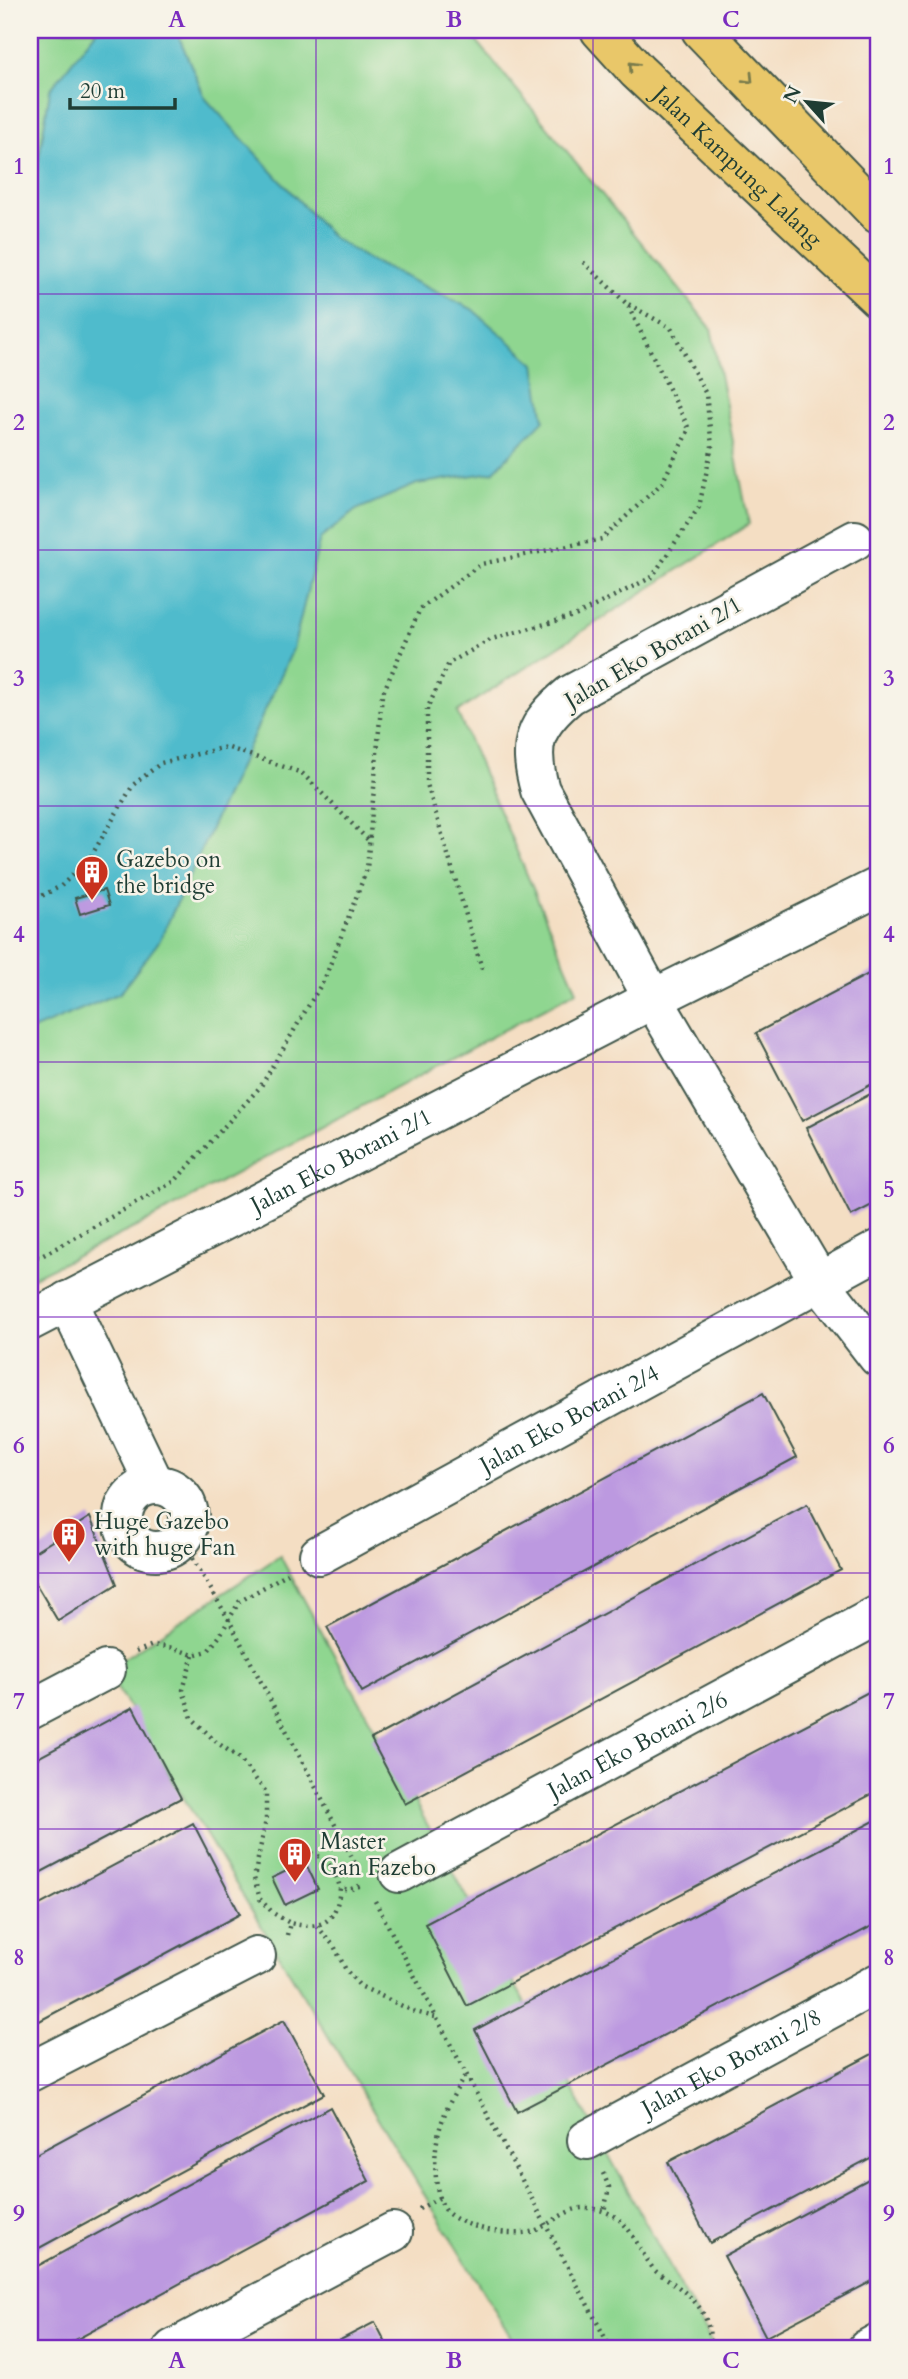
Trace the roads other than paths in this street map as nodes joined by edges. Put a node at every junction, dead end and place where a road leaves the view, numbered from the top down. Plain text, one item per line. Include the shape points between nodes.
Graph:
1 (600, 30) edge
2 (701, 30) edge
3 (878, 214) edge
4 (878, 298) edge
5 (855, 540) dead end
6 (878, 887) edge
7 (653, 999) junction
8 (878, 1250) edge
9 (819, 1281) junction
10 (67, 1301) junction
11 (30, 1321) edge
12 (878, 1357) edge
13 (155, 1485) junction
14 (319, 1555) road end
15 (878, 1615) edge
16 (106, 1670) road end
17 (30, 1710) edge
18 (382, 1878) road end
19 (256, 1956) road end
20 (878, 1983) edge
21 (30, 2072) edge
22 (587, 2140) dead end
23 (393, 2232) road end
24 (878, 2343) edge
25 (173, 2349) edge
26 (867, 2349) edge

4 -> 1 main road, Jalan Kampung Lalang via 637,71
2 -> 3 main road
5 - 7 street, Jalan Eko Botani 2/1 via 570,695 550,712 536,736 533,763 540,790
6 - 7 street, Jalan Eko Botani 2/1
7 - 9 street
7 - 10 street, Jalan Eko Botani 2/1
8 - 9 street
9 - 12 street
9 - 14 street, Jalan Eko Botani 2/4
10 - 11 street, Jalan Eko Botani 2/1
10 - 13 street
13 - 13 street via 144,1487 128,1502 123,1523 142,1549 164,1552 182,1540 190,1519 184,1498 166,1486
15 - 18 street, Jalan Eko Botani 2/6
16 - 17 street
19 - 21 street
20 - 22 street, Jalan Eko Botani 2/8
23 - 25 street
24 - 26 street

